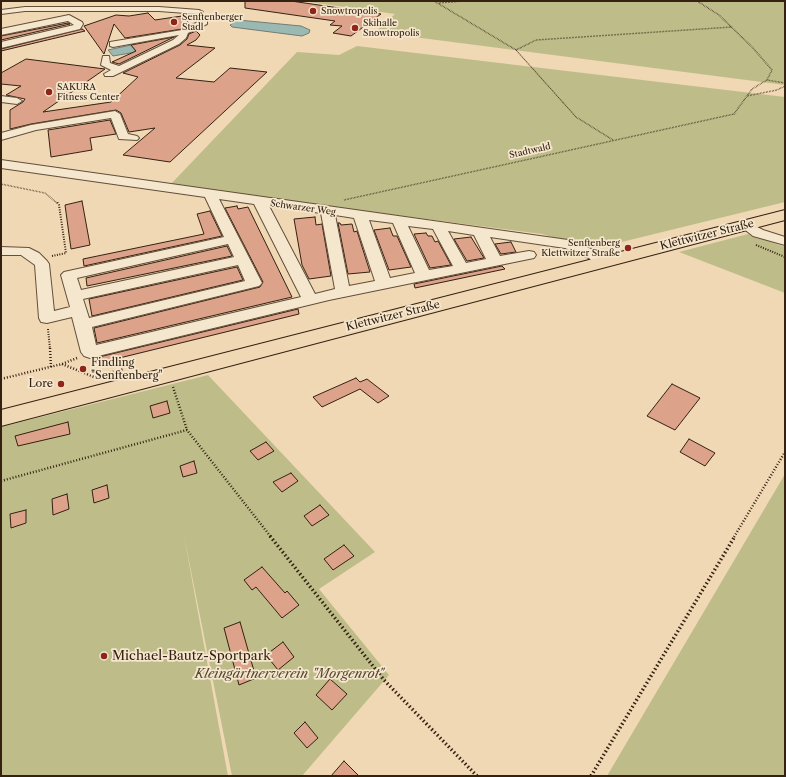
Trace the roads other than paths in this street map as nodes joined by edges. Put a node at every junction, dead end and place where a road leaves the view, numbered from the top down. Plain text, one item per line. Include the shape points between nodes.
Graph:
1 (1, 12) edge
2 (199, 12) dead end
3 (204, 22) dead end
4 (1, 32) edge
5 (184, 32) junction
6 (1, 44) edge
7 (113, 44) dead end
8 (106, 58) dead end
9 (118, 69) junction
10 (109, 74) dead end
11 (1, 99) edge
12 (17, 101) dead end
13 (1, 137) edge
14 (133, 138) dead end
15 (1, 164) edge
16 (211, 195) junction
17 (260, 202) junction
18 (327, 211) junction
19 (360, 215) junction
20 (785, 215) edge
21 (399, 221) junction
22 (746, 225) junction
23 (438, 226) junction
24 (480, 232) junction
25 (781, 237) edge
26 (233, 239) junction
27 (1, 251) edge
28 (529, 255) dead end
29 (243, 260) junction
30 (495, 262) junction
31 (601, 262) junction
32 (462, 269) junction
33 (424, 276) junction
34 (384, 284) junction
35 (343, 292) junction
36 (310, 300) junction
37 (80, 310) junction
38 (1, 418) edge

1 - 2 street via 12,9 159,9
3 - 5 street
4 - 6 street via 70,18 79,24 77,27
5 - 7 street
5 - 9 street via 176,42
8 - 9 street via 106,65
9 - 10 street
11 - 12 street
13 - 14 street via 35,127 115,114 123,137
15 - 16 street, Schwarzer Weg
16 - 17 street, Schwarzer Weg
16 - 26 street
17 - 18 street, Schwarzer Weg
17 - 36 street
18 - 19 street, Schwarzer Weg
18 - 35 street
19 - 21 street, Schwarzer Weg
19 - 34 street
20 - 22 main road, Klettwitzer Straße
21 - 23 street, Schwarzer Weg
21 - 33 street
22 - 25 street via 758,233
22 - 31 main road, Klettwitzer Straße
23 - 24 street, Schwarzer Weg
23 - 32 street
24 - 30 street
24 - 31 street, Schwarzer Weg via 568,244 594,255
26 - 29 street
26 - 37 street via 69,274
27 - 37 street via 24,251 42,264 47,318
28 - 30 street
29 - 37 street
29 - 37 street via 254,283
30 - 32 street
31 - 38 main road, Klettwitzer Straße
32 - 33 street
33 - 34 street
34 - 35 street
35 - 36 street
36 - 37 street via 90,352

